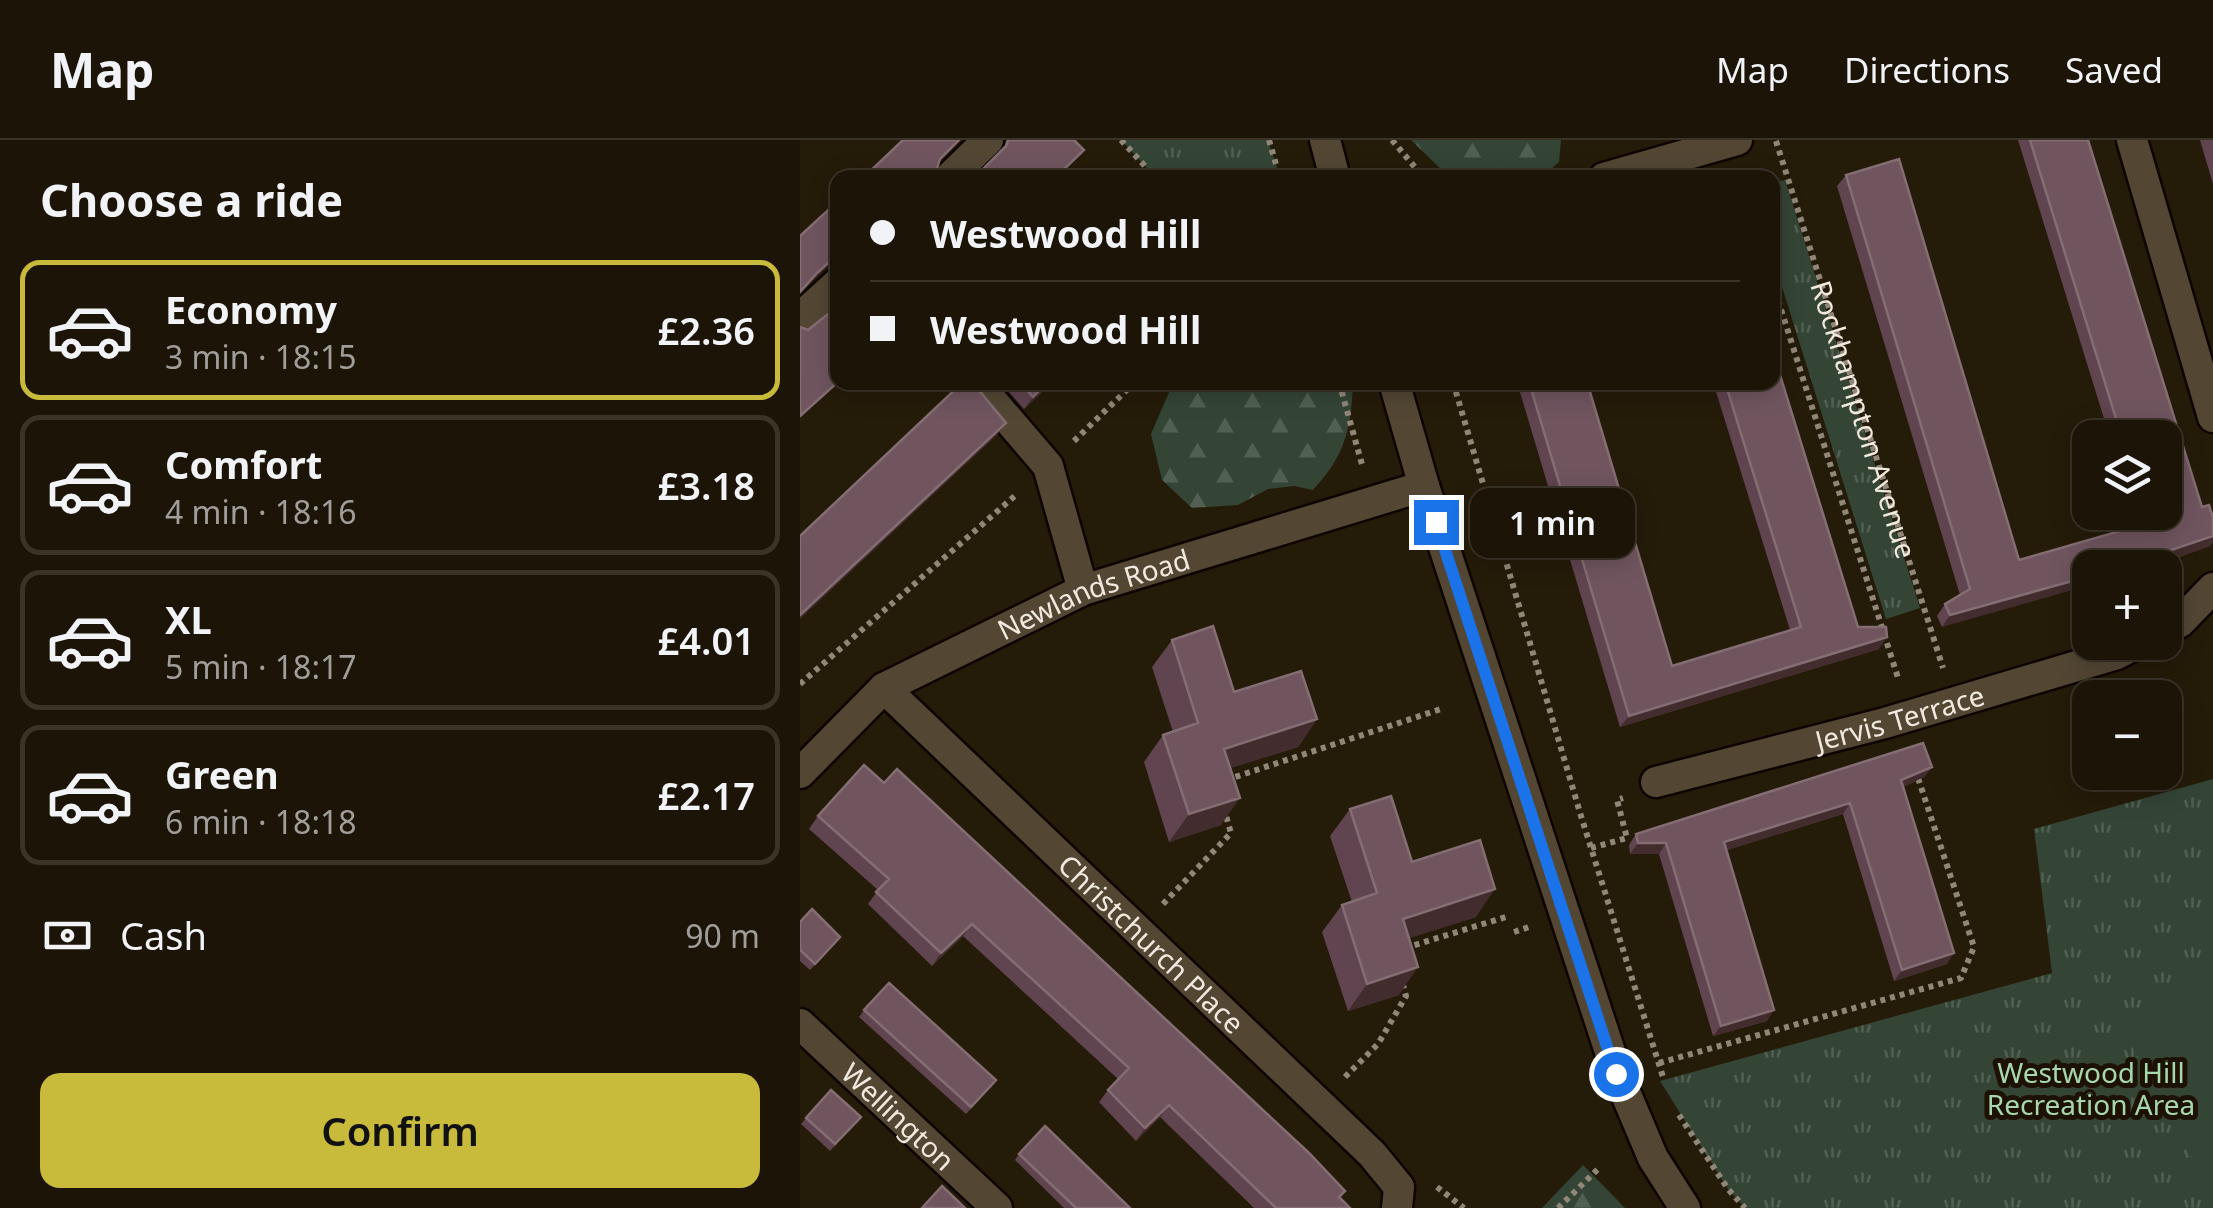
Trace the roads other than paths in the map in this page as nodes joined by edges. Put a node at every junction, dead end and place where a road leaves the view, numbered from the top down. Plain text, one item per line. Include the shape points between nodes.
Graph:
1 (988, 140) edge
2 (1325, 140) edge
3 (1737, 140) edge
4 (2132, 140) edge
5 (957, 170) edge
6 (1333, 170) edge
7 (1632, 170) edge
8 (830, 290) edge
9 (800, 318) edge
10 (983, 390) edge
11 (1396, 390) edge
12 (2213, 417) edge
13 (1424, 486) junction
14 (2213, 588) edge
15 (1083, 590) junction
16 (2182, 620) edge
17 (2098, 660) edge
18 (884, 688) junction
19 (800, 773) edge
20 (1656, 782) road end
21 (800, 1024) edge
22 (997, 1208) edge
23 (1397, 1208) edge
24 (1685, 1208) edge

1 - 5 street
2 - 6 street
3 - 7 street
4 - 12 street
8 - 9 street
10 - 15 street via 1048,466
11 - 13 street
13 - 15 street, Newlands Road
13 - 24 street via 1616,1074 1653,1158
14 - 16 street
15 - 18 street, Newlands Road
17 - 20 street, Jervis Terrace
18 - 19 street, Newlands Road
18 - 23 street, Christchurch Place via 1372,1154 1399,1187
21 - 22 street, Wellington

